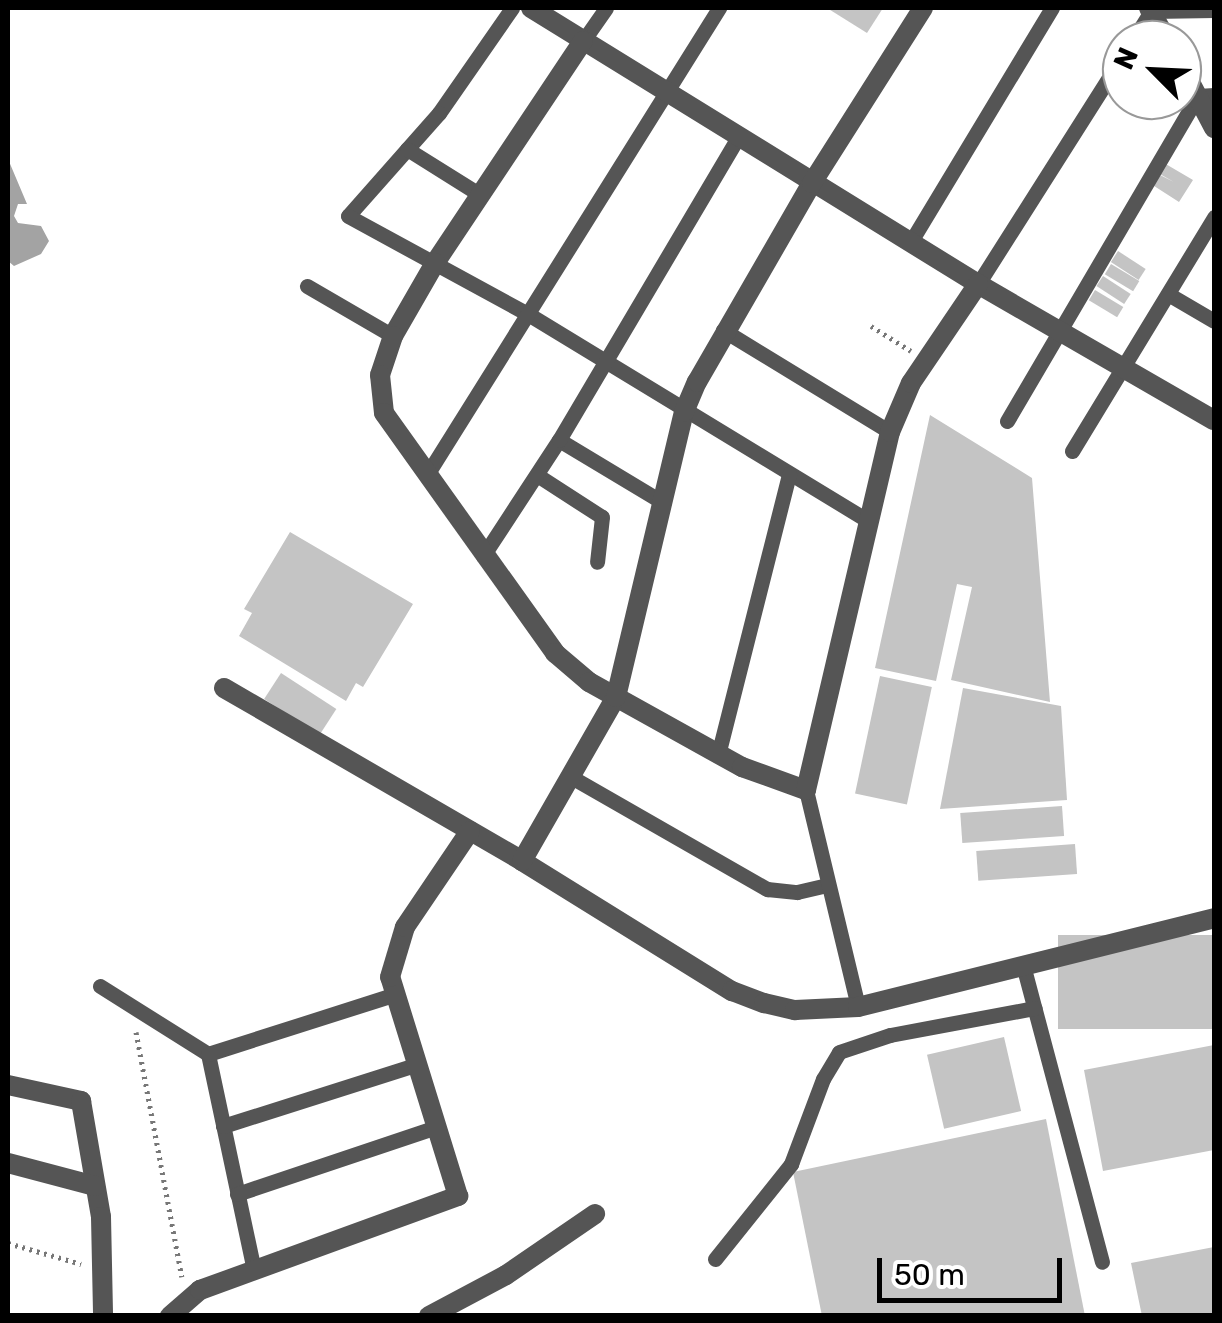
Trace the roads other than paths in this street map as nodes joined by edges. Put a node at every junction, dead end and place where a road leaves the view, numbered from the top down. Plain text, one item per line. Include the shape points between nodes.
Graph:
1 (512, 8) edge
2 (531, 8) edge
3 (606, 8) edge
4 (719, 8) edge
5 (923, 8) edge
6 (1052, 8) edge
7 (1150, 9) edge
8 (1214, 10) edge
9 (583, 41) junction
10 (1102, 89) edge
11 (667, 92) junction
12 (1206, 96) edge
13 (1214, 128) edge
14 (738, 137) junction
15 (407, 149) junction
16 (812, 183) junction
17 (479, 194) junction
18 (1214, 218) edge
19 (910, 243) junction
20 (435, 262) junction
21 (978, 284) junction
22 (308, 286) dead end
23 (1168, 294) junction
24 (528, 314) junction
25 (1214, 321) edge
26 (723, 330) junction
27 (1057, 332) junction
28 (393, 336) junction
29 (606, 362) junction
30 (1122, 370) junction
31 (684, 412) junction
32 (1214, 420) edge
33 (1007, 421) dead end
34 (890, 432) junction
35 (559, 440) junction
36 (1072, 451) dead end
37 (428, 473) junction
38 (789, 474) junction
39 (537, 476) junction
40 (664, 503) junction
41 (869, 521) junction
42 (483, 556) junction
43 (597, 562) dead end
44 (224, 688) dead end
45 (616, 697) junction
46 (718, 755) junction
47 (573, 778) junction
48 (806, 790) junction
49 (470, 831) junction
50 (522, 861) junction
51 (828, 885) junction
52 (1214, 918) edge
53 (1023, 966) junction
54 (100, 986) dead end
55 (392, 995) junction
56 (858, 1007) junction
57 (1034, 1008) junction
58 (208, 1054) junction
59 (415, 1065) junction
60 (8, 1085) edge
61 (223, 1126) junction
62 (436, 1128) junction
63 (8, 1163) edge
64 (95, 1186) junction
65 (237, 1194) junction
66 (595, 1214) dead end
67 (714, 1260) dead end
68 (1102, 1262) dead end
69 (254, 1272) junction
70 (102, 1316) edge
71 (170, 1316) edge
72 (429, 1316) edge

1 - 15 lane
2 - 9 street
3 - 9 lane
4 - 11 lane
5 - 16 street
6 - 19 lane
7 - 8 lane
9 - 11 street
9 - 17 street
10 - 21 lane
11 - 14 street
11 - 24 lane
12 - 13 street
12 - 27 lane
14 - 16 street
14 - 29 lane
15 - 17 lane
15 - 20 lane via 348,216
16 - 19 street
16 - 26 street
17 - 20 street
18 - 23 lane
19 - 21 street
20 - 24 lane
20 - 28 street
21 - 27 street
21 - 34 street via 926,361
22 - 28 lane
23 - 25 lane
23 - 30 lane
24 - 29 lane
24 - 37 lane
26 - 31 street
26 - 34 lane
27 - 30 street
27 - 33 lane
28 - 37 street via 380,375 384,413
29 - 31 lane
29 - 35 lane
30 - 32 street
30 - 36 lane
31 - 38 lane
31 - 40 street
34 - 41 street
35 - 39 lane
35 - 40 lane
37 - 42 street
38 - 41 lane
38 - 46 lane
39 - 42 lane
39 - 43 lane via 602,517
40 - 45 street
41 - 48 street
42 - 45 street via 554,653
44 - 49 street
45 - 46 street
45 - 47 street
46 - 48 street
47 - 50 street
47 - 51 lane via 768,889
48 - 51 lane
49 - 50 street
49 - 55 street via 396,943
50 - 56 street via 732,990 795,1010
51 - 56 lane
52 - 53 street
53 - 56 street
53 - 57 lane
54 - 58 lane
55 - 58 lane
55 - 59 street
57 - 67 lane via 890,1035 840,1052 791,1164
57 - 68 lane
58 - 61 lane
59 - 61 lane
59 - 62 street
60 - 64 street via 81,1101
61 - 65 lane
62 - 65 lane
62 - 69 street via 458,1196
63 - 64 street
64 - 70 street
65 - 69 lane
66 - 72 street via 506,1275
69 - 71 street via 200,1290

